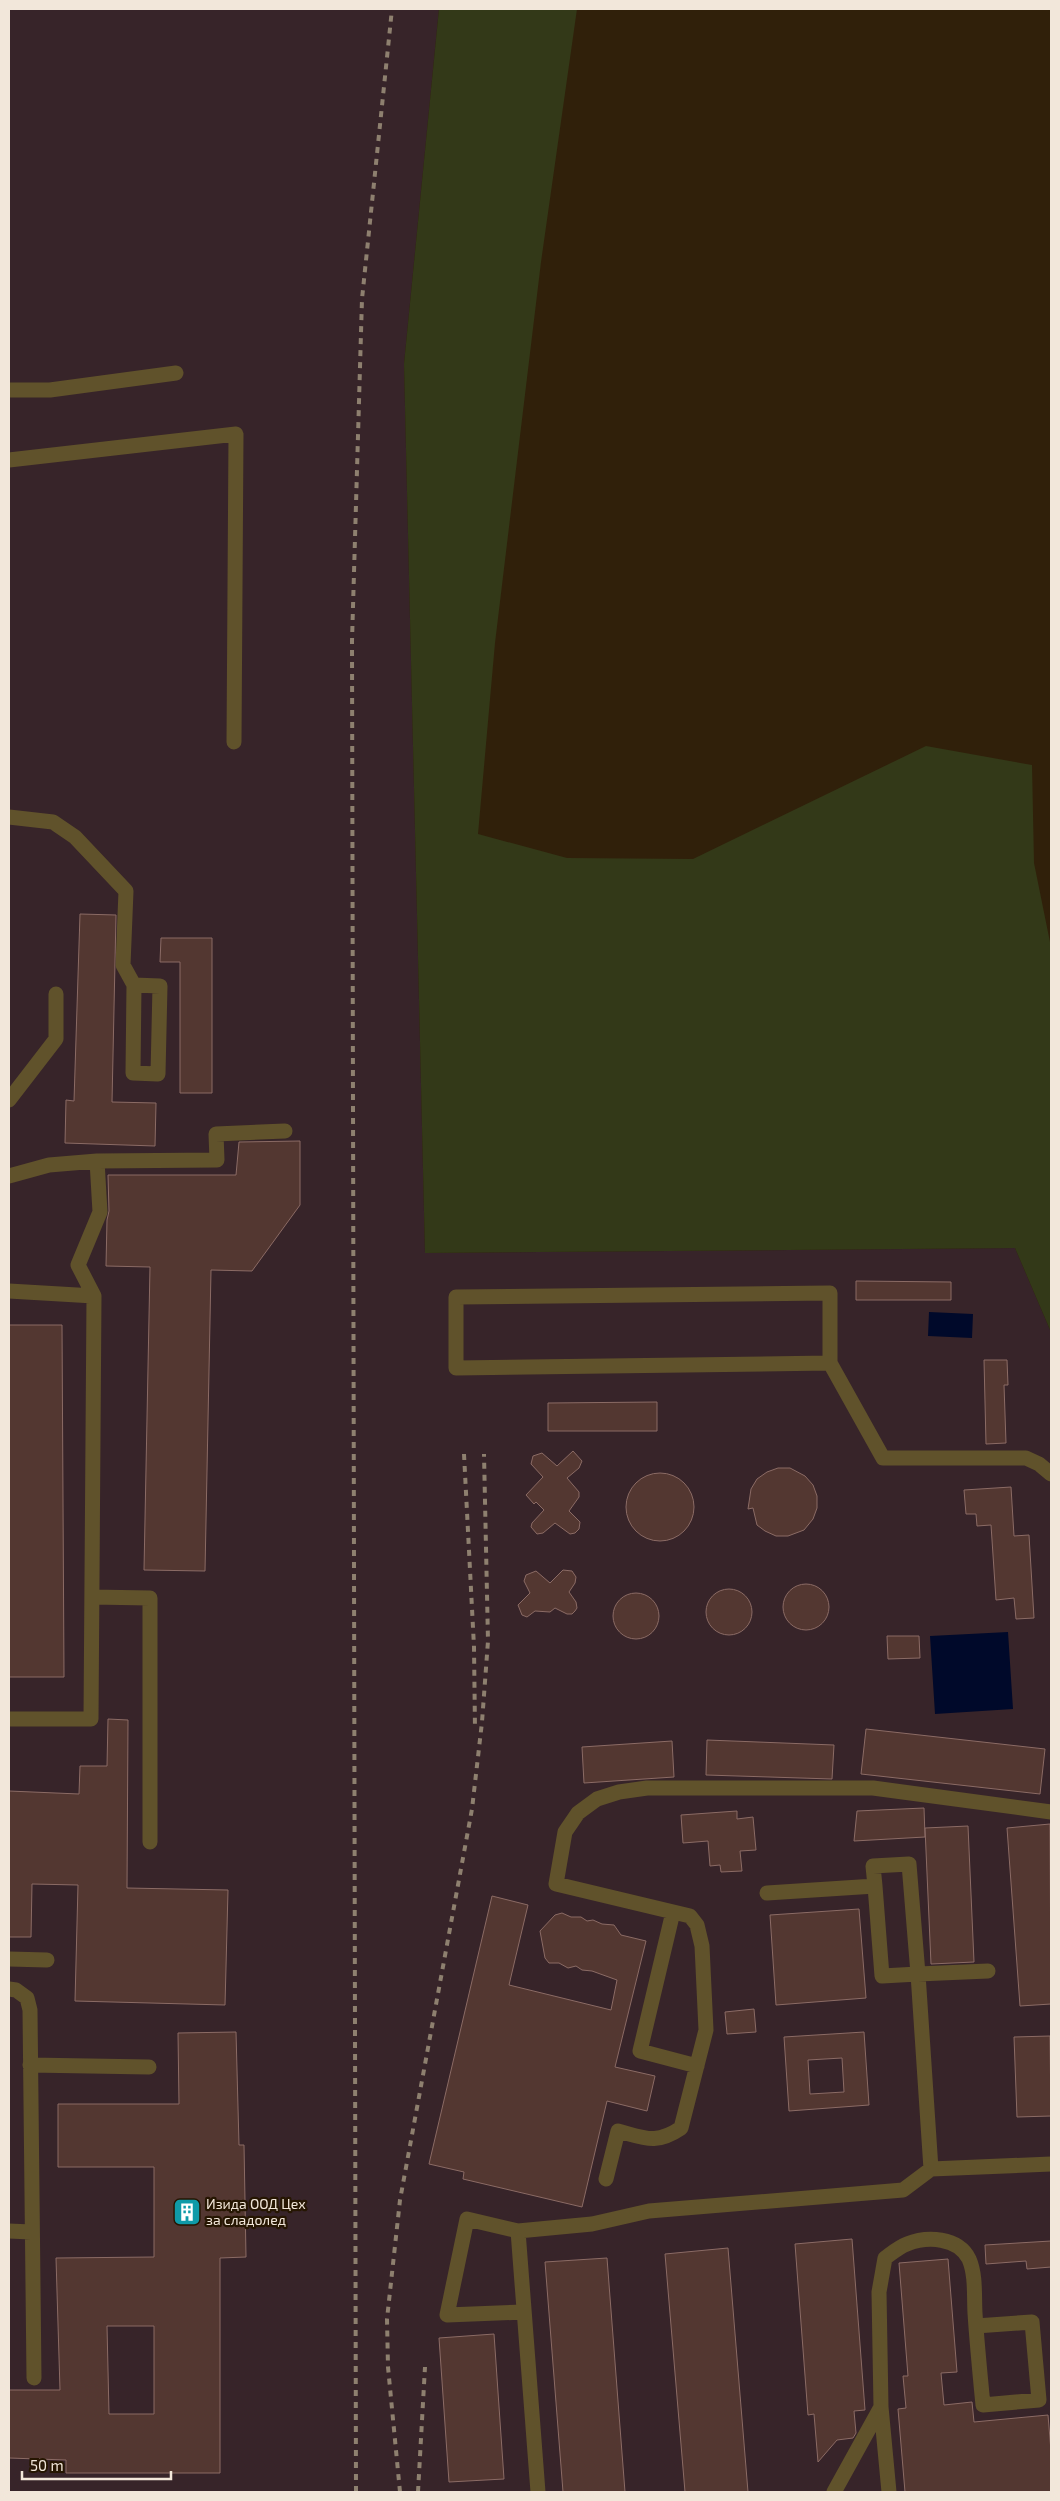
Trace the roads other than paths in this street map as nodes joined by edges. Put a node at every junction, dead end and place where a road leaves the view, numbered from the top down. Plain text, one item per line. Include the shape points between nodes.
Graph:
1 (176, 373) dead end
2 (9, 390) edge
3 (9, 460) edge
4 (234, 742) dead end
5 (9, 817) edge
6 (134, 985) junction
7 (56, 994) dead end
8 (9, 1100) edge
9 (285, 1131) dead end
10 (96, 1161) junction
11 (9, 1176) edge
12 (9, 1291) edge
13 (94, 1296) junction
14 (830, 1363) junction
15 (1051, 1474) edge
16 (92, 1597) junction
17 (9, 1719) edge
18 (1051, 1812) edge
19 (150, 1842) dead end
20 (874, 1886) junction
21 (767, 1893) dead end
22 (673, 1912) junction
23 (9, 1959) edge
24 (47, 1960) dead end
25 (988, 1971) dead end
26 (918, 1974) junction
27 (9, 1988) edge
28 (30, 2065) junction
29 (697, 2066) junction
30 (149, 2067) dead end
31 (1051, 2164) edge
32 (931, 2169) junction
33 (606, 2180) dead end
34 (9, 2231) edge
35 (518, 2231) junction
36 (31, 2232) junction
37 (524, 2312) junction
38 (976, 2326) junction
39 (34, 2378) dead end
40 (881, 2407) junction
41 (538, 2492) edge
42 (834, 2492) edge
43 (889, 2492) edge

1 - 2 lane via 50,390
3 - 4 lane via 236,434
5 - 6 lane via 53,822 75,837 126,891 123,965
6 - 6 lane via 160,986 158,1074 133,1073
7 - 8 lane via 56,1039
9 - 10 lane via 216,1134 217,1160
10 - 11 lane via 49,1165
10 - 13 lane via 100,1212 78,1265
12 - 13 lane
13 - 16 lane
14 - 14 lane via 456,1368 456,1297 830,1293
14 - 15 lane via 883,1458 1026,1458
16 - 17 lane via 91,1719
16 - 19 lane via 150,1598
18 - 22 lane via 897,1789 730,1786 619,1792 597,1799 578,1813 565,1832 556,1884
20 - 21 lane
20 - 26 lane via 882,1976
20 - 26 lane via 873,1866 909,1864
22 - 29 lane via 690,1916 697,1925 702,1946 706,2030
22 - 29 lane via 640,2051
23 - 24 lane
25 - 26 lane
26 - 32 lane
27 - 28 lane via 27,1998
28 - 30 lane
28 - 36 lane
29 - 33 lane via 681,2128 667,2138 648,2139 618,2131
31 - 32 lane
32 - 35 lane via 903,2190 649,2212 592,2224
34 - 36 lane
35 - 37 lane
35 - 37 lane via 467,2219 447,2315
36 - 39 lane
37 - 41 lane
38 - 38 lane via 983,2405 1038,2400 1032,2322
38 - 40 lane via 972,2273 960,2248 947,2241 926,2238 906,2244 885,2258 879,2292
40 - 42 lane
40 - 43 lane

